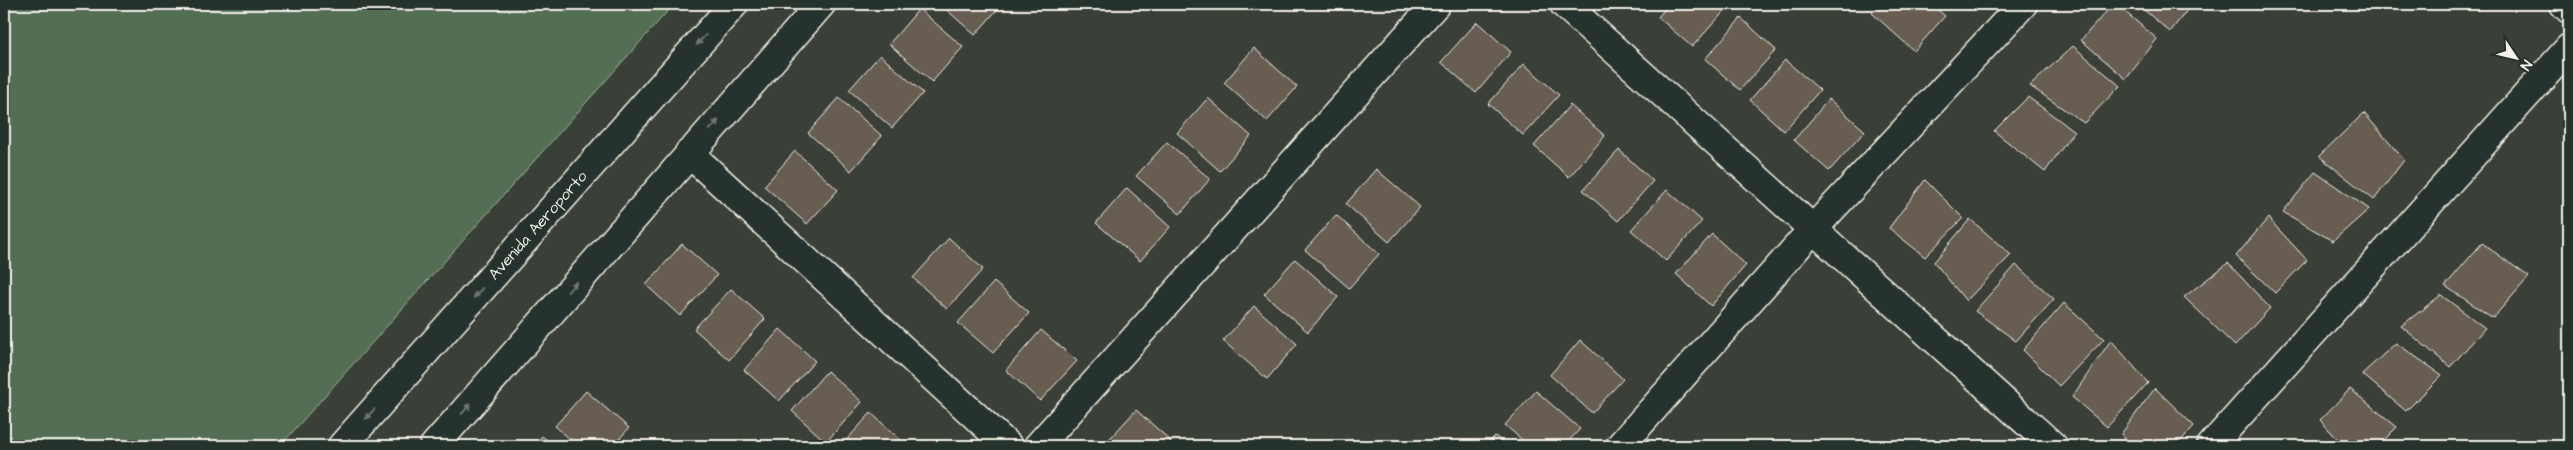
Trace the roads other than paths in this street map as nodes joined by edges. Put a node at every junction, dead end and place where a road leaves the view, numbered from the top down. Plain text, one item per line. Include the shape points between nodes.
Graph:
1 (734, 4) edge
2 (821, 4) edge
3 (1436, 4) edge
4 (1564, 4) edge
5 (2023, 4) edge
6 (2564, 4) edge
7 (2569, 9) edge
8 (2569, 48) edge
9 (688, 153) junction
10 (1813, 229) junction
11 (342, 446) edge
12 (434, 446) edge
13 (1008, 446) edge
14 (1038, 446) edge
15 (1620, 446) edge
16 (2053, 446) edge
17 (2211, 446) edge

1 -> 11 street, Avenida Aeroporto
9 -> 2 street
3 - 14 street
4 - 10 street
5 - 10 street
6 - 7 street
8 - 17 street
12 -> 9 street
9 - 13 street
10 - 15 street
10 - 16 street

